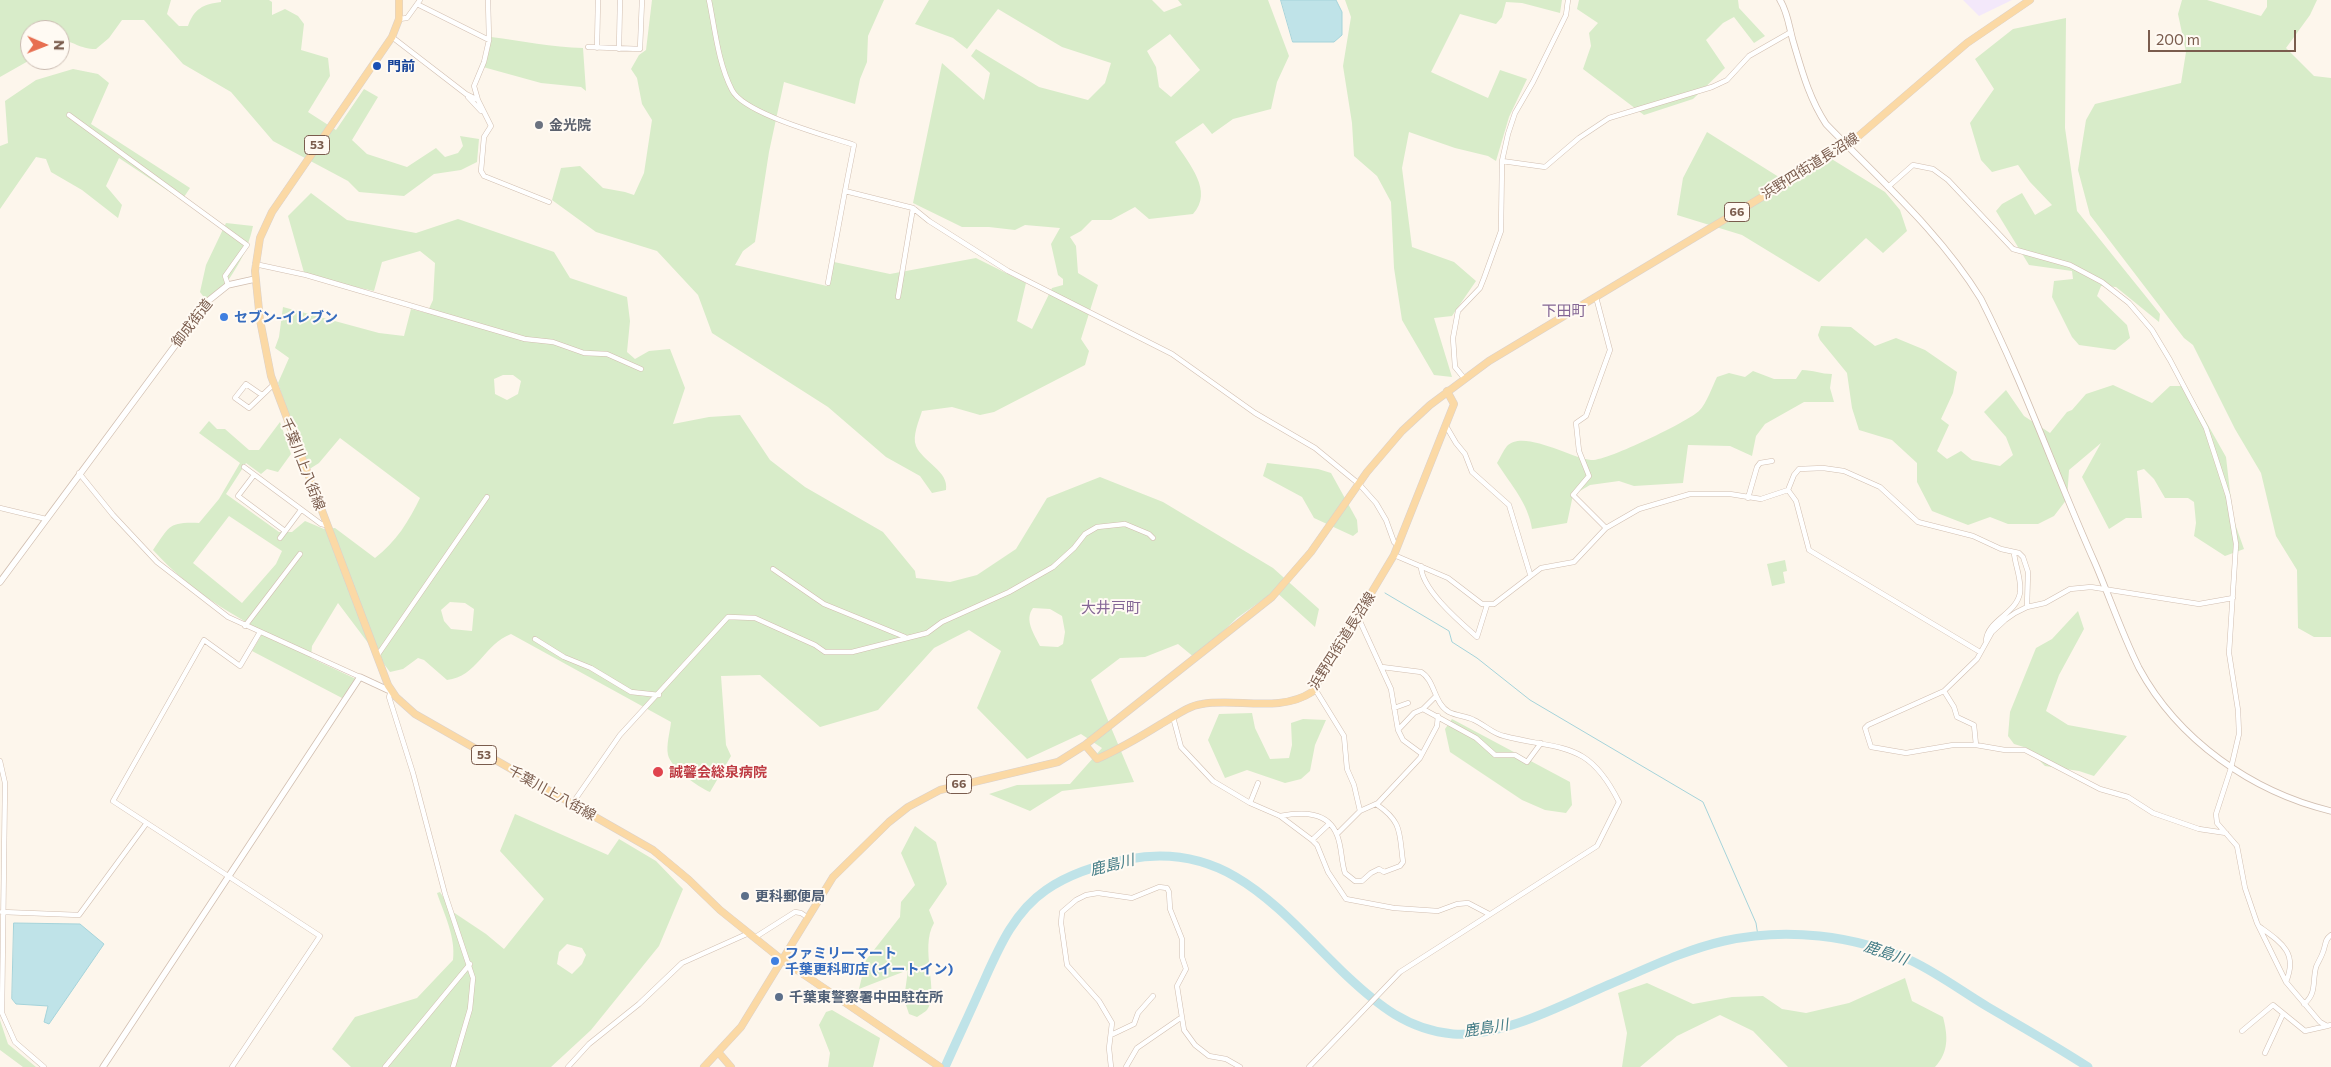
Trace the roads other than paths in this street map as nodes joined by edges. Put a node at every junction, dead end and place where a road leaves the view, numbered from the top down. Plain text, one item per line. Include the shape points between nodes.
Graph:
1 (399, 0) edge
2 (488, 0) edge
3 (598, 0) edge
4 (620, 0) edge
5 (642, 0) edge
6 (709, 0) edge
7 (1568, 0) edge
8 (1780, 0) edge
9 (2030, 0) edge
10 (418, 2) edge
11 (399, 19) junction
12 (1791, 32) junction
13 (392, 37) junction
14 (489, 40) junction
15 (588, 47) dead end
16 (597, 48) junction
17 (619, 49) junction
18 (466, 94) junction
19 (478, 100) junction
20 (484, 114) junction
21 (69, 115) dead end
22 (1847, 146) junction
23 (1502, 162) junction
24 (1888, 187) junction
25 (845, 191) junction
26 (549, 202) dead end
27 (913, 208) junction
28 (255, 264) junction
29 (255, 279) junction
30 (828, 283) dead end
31 (228, 285) junction
32 (898, 297) dead end
33 (1596, 297) junction
34 (641, 369) dead end
35 (1464, 378) junction
36 (273, 384) junction
37 (1447, 391) junction
38 (262, 394) junction
39 (1446, 426) junction
40 (1772, 461) dead end
41 (244, 467) dead end
42 (79, 473) junction
43 (254, 475) junction
44 (1359, 484) junction
45 (1788, 490) junction
46 (487, 497) dead end
47 (1748, 498) junction
48 (0, 508) edge
49 (301, 510) junction
50 (46, 519) junction
51 (326, 525) junction
52 (1606, 528) junction
53 (285, 532) junction
54 (280, 538) dead end
55 (1152, 538) dead end
56 (1398, 546) junction
57 (2014, 553) junction
58 (300, 554) dead end
59 (1394, 556) junction
60 (1421, 566) junction
61 (773, 569) dead end
62 (1530, 574) junction
63 (0, 582) edge
64 (2106, 589) junction
65 (2234, 598) junction
66 (1488, 604) junction
67 (2027, 607) junction
68 (1358, 618) junction
69 (245, 626) junction
70 (260, 632) junction
71 (904, 637) junction
72 (535, 639) dead end
73 (1986, 642) junction
74 (1980, 652) junction
75 (376, 657) junction
76 (1382, 667) junction
77 (360, 677) junction
78 (1315, 689) junction
79 (391, 690) junction
80 (1944, 691) junction
81 (659, 694) junction
82 (1436, 696) junction
83 (1408, 703) dead end
84 (1394, 708) junction
85 (1423, 709) junction
86 (1438, 716) junction
87 (1173, 717) junction
88 (1398, 730) junction
89 (1541, 743) junction
90 (1085, 745) junction
91 (1976, 745) junction
92 (1422, 754) junction
93 (0, 761) edge
94 (2231, 768) junction
95 (1258, 783) dead end
96 (1250, 803) junction
97 (572, 804) junction
98 (1376, 804) junction
99 (1360, 811) junction
100 (2331, 811) edge
101 (1280, 816) junction
102 (146, 824) junction
103 (1328, 824) junction
104 (2226, 833) junction
105 (1337, 834) junction
106 (1312, 840) junction
107 (228, 877) junction
108 (1, 912) edge
109 (1489, 914) junction
110 (807, 917) junction
111 (2259, 926) junction
112 (2331, 935) edge
113 (752, 936) junction
114 (781, 959) junction
115 (470, 964) junction
116 (2286, 982) junction
117 (1153, 996) dead end
118 (2304, 1004) junction
119 (2283, 1014) junction
120 (1182, 1017) junction
121 (2329, 1025) edge
122 (2242, 1031) dead end
123 (1112, 1035) junction
124 (2265, 1053) dead end
125 (719, 1054) junction
126 (938, 1066) edge
127 (44, 1067) edge
128 (103, 1067) edge
129 (232, 1067) edge
130 (385, 1067) edge
131 (453, 1067) edge
132 (568, 1067) edge
133 (704, 1067) edge
134 (731, 1067) edge
135 (1111, 1067) edge
136 (1126, 1067) edge
137 (1240, 1067) edge
138 (1309, 1067) edge

1 - 11 main road, 53
2 - 14 street
3 - 16 street
4 - 17 street
5 - 17 street via 640,49
6 - 25 street via 732,91 767,116 854,145
7 - 23 street via 1566,15 1534,82 1515,113
8 - 12 street
9 - 22 main road, 浜野四街道長沼線 / 66 via 1967,43
10 - 11 street via 407,18
10 - 14 street
11 - 13 main road, 53
12 - 22 street via 1814,105 1826,124
12 - 23 street via 1749,56 1727,80 1609,118 1545,167
13 - 18 street
13 - 28 main road, 53 via 272,212 260,238
14 - 19 street via 474,86
15 - 16 street
16 - 17 street
18 - 19 street
18 - 20 street
19 - 20 street
20 - 26 street via 491,126 484,137 481,171 484,176
21 - 31 street via 247,246 225,276
22 - 24 street
22 - 33 main road, 浜野四街道長沼線 / 66
23 - 35 street via 1501,231 1480,288 1458,311 1455,326 1455,367
24 - 64 street via 1952,256 1981,298
24 - 65 street via 1913,165 1933,169 1974,205 2013,249 2050,258 2085,272 2129,303 2140,316 2170,360 2206,428 2232,517 2236,544
25 - 27 street
25 - 30 street
27 - 32 street
27 - 44 street via 1008,271 1172,354 1255,413 1325,455
28 - 29 main road, 53
28 - 34 street via 306,275 525,339 607,354
29 - 31 street, 御成街道
29 - 36 main road, 千葉川上八街線 / 53
31 - 42 street, 御成街道 via 208,301
33 - 35 main road, 浜野四街道長沼線 / 66
33 - 52 street via 1610,350 1586,416 1576,423 1579,451 1589,476 1573,495
35 - 37 main road, 浜野四街道長沼線 / 66
36 - 38 street
36 - 51 main road, 千葉川上八街線 / 53
37 - 39 main road, 浜野四街道長沼線 via 1454,404
37 - 44 main road, 浜野四街道長沼線 / 66 via 1402,431
38 - 38 street via 249,408 235,398 246,384
39 - 56 main road, 浜野四街道長沼線
39 - 62 street via 1465,454 1472,472 1509,505
40 - 47 street via 1760,463 1757,467
41 - 43 street
42 - 50 street, 御成街道
42 - 69 street via 157,562 220,611
43 - 49 street
43 - 53 street via 238,496
44 - 56 street via 1376,503
44 - 90 main road, 浜野四街道長沼線 / 66 via 1284,585
45 - 47 street via 1762,499
45 - 57 street via 1799,469 1844,470 1880,487 1918,522 1973,536
45 - 74 street via 1796,501 1810,550
46 - 75 street
47 - 52 street via 1716,494 1680,496 1639,509
48 - 50 street
49 - 51 street
49 - 53 street
50 - 63 street, 御成街道
51 - 75 main road, 千葉川上八街線 / 53
52 - 62 street via 1574,562 1541,568
53 - 54 street
55 - 71 street via 1125,524 1096,527 1053,567 942,622 928,633
56 - 59 main road, 浜野四街道長沼線
57 - 67 street via 2019,552 2028,572
57 - 73 street via 2020,594 2013,607 1988,630
58 - 69 street
59 - 60 street
59 - 68 main road, 浜野四街道長沼線
60 - 66 street via 1448,578 1478,602
60 - 66 street via 1423,577 1438,598 1477,637
61 - 71 street via 824,604
62 - 66 street via 1494,604
64 - 65 street via 2200,604
64 - 67 street via 2077,587 2045,603
64 - 94 street via 2140,670 2160,699 2205,748
65 - 94 street via 2229,653 2239,723
67 - 73 street via 2005,620
68 - 76 street
68 - 78 main road, 浜野四街道長沼線
69 - 70 street
70 - 77 street
70 - 102 street via 240,666 204,640 113,802
71 - 81 street via 880,646 830,653 755,618 728,617
72 - 81 street via 632,692
73 - 74 street
74 - 80 street via 1977,659
75 - 79 main road, 千葉川上八街線 / 53
76 - 82 street via 1421,672
76 - 84 street
77 - 79 street
77 - 107 street
78 - 87 main road, 浜野四街道長沼線 via 1302,698 1268,704 1200,704
78 - 99 street via 1344,736 1346,769 1354,785
79 - 97 main road, 千葉川上八街線 / 53 via 415,714
79 - 115 street via 389,697 445,894
80 - 91 street via 1957,717 1974,725
80 - 91 street via 1868,725 1865,728 1869,745 1906,753 1953,745
81 - 97 street via 620,735
82 - 85 street
82 - 89 street via 1447,710 1475,720 1494,733
83 - 84 street
84 - 88 street
85 - 86 street
85 - 88 street via 1414,713
86 - 89 street via 1476,738 1495,755 1515,755 1527,762
86 - 92 street via 1437,726
87 - 90 main road, 浜野四街道長沼線 via 1097,759
87 - 96 street via 1181,747 1196,764 1213,781
88 - 92 street via 1403,740
89 - 109 street via 1571,749 1589,759 1619,802 1597,846
90 - 110 main road, 浜野四街道長沼線 / 66 via 1058,762 963,783 920,800 889,822 834,877
91 - 104 street via 2025,750 2100,789 2128,797 2153,813 2199,829
92 - 98 street
93 - 108 street via 5,783
94 - 100 street via 2287,798
94 - 104 street via 2216,814 2217,823
95 - 96 street
96 - 101 street
97 - 113 main road, 千葉川上八街線 / 53 via 664,858
98 - 99 street
98 - 105 street via 1398,823 1403,862 1400,866 1384,872 1379,869 1362,882 1355,881 1345,873
99 - 105 street
101 - 103 street via 1316,814
101 - 106 street
102 - 107 street
102 - 108 street via 79,916
103 - 105 street
103 - 106 street
104 - 111 street via 2237,846 2241,874
106 - 109 street via 1346,899 1394,908 1438,911 1468,903
107 - 128 street
107 - 129 street via 320,936
108 - 127 street via 2,1014 15,1042
109 - 138 street via 1410,965
110 - 113 street via 795,912
110 - 114 main road, 浜野四街道長沼線 / 66
111 - 116 street
111 - 116 street via 2276,938 2290,958 2292,966
112 - 118 street via 2317,965 2311,998
113 - 114 main road, 千葉川上八街線 / 53
113 - 132 street via 682,963 589,1044
114 - 125 main road, 浜野四街道長沼線 / 66 via 742,1027
114 - 126 main road, 千葉川上八街線 / 53
115 - 130 street
115 - 131 street via 473,994
116 - 118 street
117 - 123 street via 1138,1013 1134,1024
118 - 121 street via 2320,1022
119 - 121 street via 2305,1031
119 - 122 street via 2273,1005
119 - 124 street
120 - 123 street via 1177,986 1186,969 1182,938 1172,917 1167,888 1159,887 1132,898 1086,895 1062,912 1067,964 1099,1001 1112,1023
120 - 136 street via 1137,1048
120 - 137 street via 1184,1030 1195,1045 1209,1056 1226,1059
123 - 135 street via 1109,1048
125 - 133 main road, 浜野四街道長沼線 / 66
125 - 134 main road

